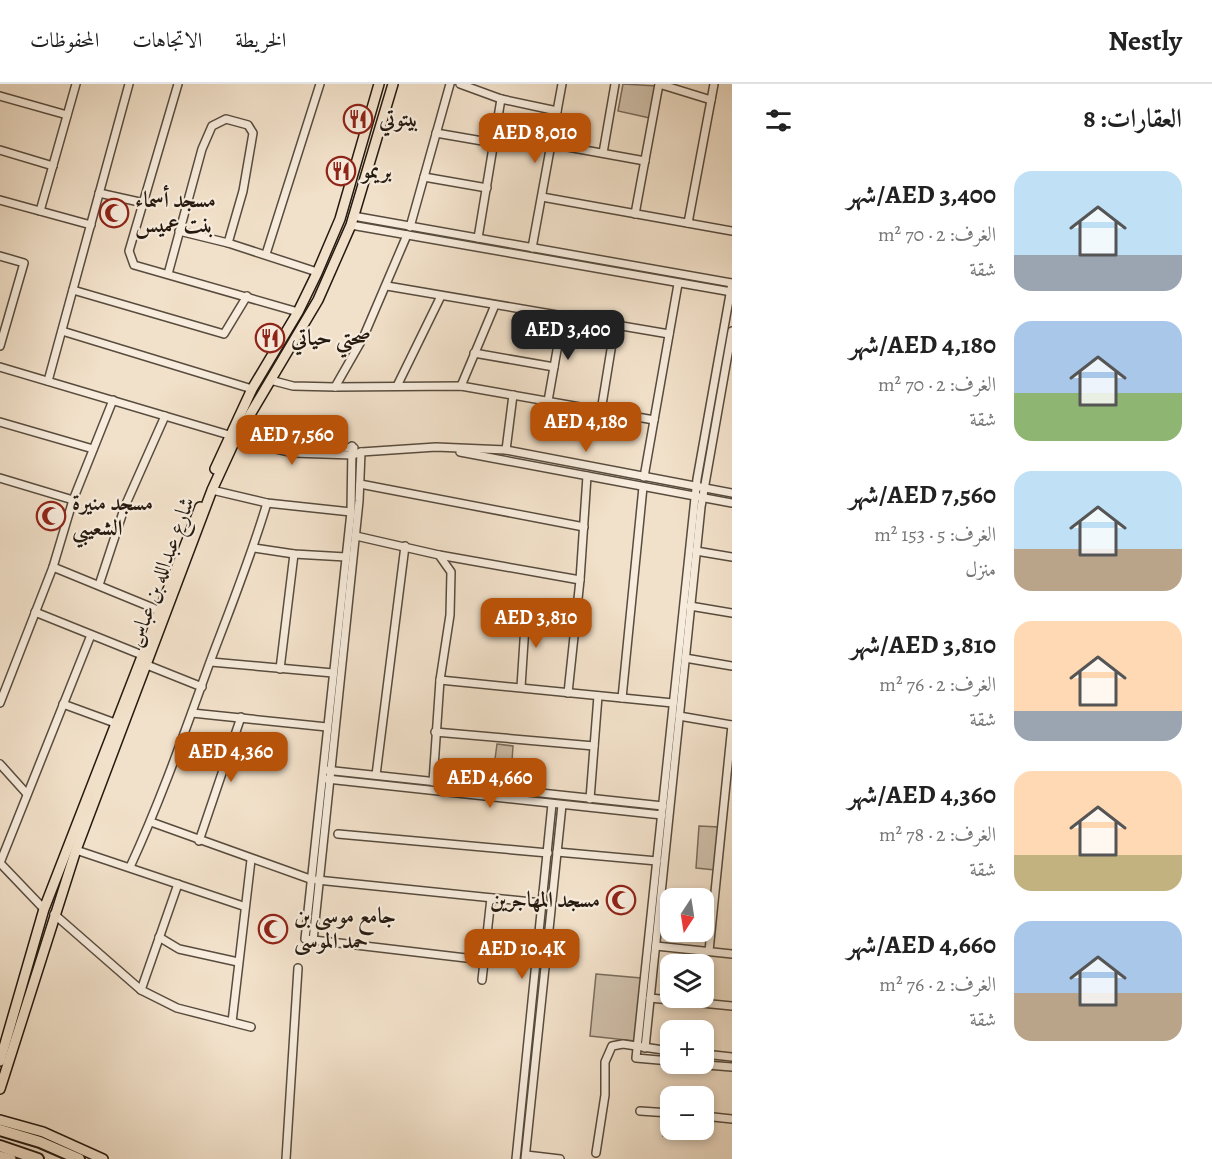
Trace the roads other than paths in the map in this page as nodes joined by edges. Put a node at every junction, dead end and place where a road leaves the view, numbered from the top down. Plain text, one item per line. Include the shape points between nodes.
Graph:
1 (76, 84) edge
2 (129, 84) edge
3 (178, 84) edge
4 (320, 84) edge
5 (379, 84) edge
6 (393, 84) edge
7 (450, 84) edge
8 (460, 84) edge
9 (561, 84) edge
10 (615, 84) edge
11 (714, 84) edge
12 (0, 96) edge
13 (501, 99) junction
14 (711, 100) junction
15 (557, 111) junction
16 (67, 115) junction
17 (436, 133) junction
18 (494, 143) junction
19 (551, 144) junction
20 (0, 150) edge
21 (603, 153) junction
22 (645, 160) junction
23 (53, 166) junction
24 (424, 177) junction
25 (487, 188) junction
26 (99, 193) junction
27 (542, 197) junction
28 (0, 200) edge
29 (144, 203) junction
30 (40, 211) junction
31 (635, 214) junction
32 (352, 221) junction
33 (688, 223) junction
34 (91, 225) junction
35 (410, 227) junction
36 (178, 231) junction
37 (732, 231) edge
38 (407, 235) junction
39 (478, 238) junction
40 (228, 243) junction
41 (532, 248) junction
42 (266, 254) junction
43 (0, 256) edge
44 (317, 272) junction
45 (168, 274) junction
46 (732, 283) edge
47 (678, 284) junction
48 (387, 286) junction
49 (73, 290) junction
50 (731, 293) edge
51 (247, 296) junction
52 (441, 296) junction
53 (495, 305) junction
54 (0, 308) edge
55 (10, 310) junction
56 (298, 312) junction
57 (563, 316) junction
58 (615, 325) junction
59 (62, 332) junction
60 (669, 334) junction
61 (732, 336) edge
62 (0, 346) edge
63 (474, 353) junction
64 (554, 367) junction
65 (0, 368) edge
66 (270, 380) junction
67 (48, 381) junction
68 (397, 386) junction
69 (461, 386) junction
70 (335, 387) junction
71 (252, 389) junction
72 (513, 395) junction
73 (113, 400) junction
74 (548, 401) junction
75 (601, 411) junction
76 (165, 416) junction
77 (654, 420) junction
78 (0, 422) edge
79 (235, 436) junction
80 (352, 446) junction
81 (436, 447) junction
82 (93, 449) junction
83 (506, 450) junction
84 (361, 452) junction
85 (353, 455) junction
86 (587, 476) junction
87 (0, 477) edge
88 (644, 477) junction
89 (360, 484) junction
90 (643, 487) junction
91 (700, 487) junction
92 (212, 490) junction
93 (732, 493) edge
94 (699, 497) junction
95 (73, 500) junction
96 (267, 503) junction
97 (732, 503) edge
98 (351, 512) junction
99 (584, 527) junction
100 (356, 536) junction
101 (405, 546) junction
102 (254, 548) junction
103 (696, 551) junction
104 (294, 554) junction
105 (439, 555) junction
106 (346, 557) junction
107 (732, 557) edge
108 (53, 567) junction
109 (580, 580) junction
110 (99, 585) junction
111 (690, 606) junction
112 (158, 610) junction
113 (526, 610) dead end
114 (35, 612) junction
115 (732, 613) edge
116 (91, 635) junction
117 (142, 655) junction
118 (685, 658) junction
119 (211, 662) junction
120 (147, 665) junction
121 (732, 666) edge
122 (280, 669) junction
123 (333, 674) junction
124 (440, 680) junction
125 (202, 687) junction
126 (521, 687) junction
127 (568, 693) junction
128 (598, 696) junction
129 (622, 698) junction
130 (0, 703) edge
131 (63, 704) junction
132 (674, 704) junction
133 (192, 713) junction
134 (679, 716) junction
135 (241, 717) junction
136 (115, 723) junction
137 (732, 725) edge
138 (327, 727) junction
139 (435, 732) junction
140 (594, 746) junction
141 (0, 764) edge
142 (326, 770) junction
143 (376, 776) junction
144 (325, 779) junction
145 (433, 782) junction
146 (27, 794) junction
147 (590, 799) junction
148 (552, 804) junction
149 (562, 805) junction
150 (663, 806) junction
151 (662, 815) junction
152 (151, 822) junction
153 (338, 834) dead end
154 (199, 840) junction
155 (76, 850) junction
156 (557, 852) junction
157 (548, 853) junction
158 (250, 860) junction
159 (657, 861) junction
160 (1, 864) edge
161 (130, 867) junction
162 (0, 874) edge
163 (314, 880) junction
164 (178, 884) junction
165 (492, 898) junction
166 (542, 903) junction
167 (243, 906) junction
168 (44, 909) junction
169 (54, 914) junction
170 (159, 937) junction
171 (656, 946) junction
172 (709, 951) junction
173 (732, 954) edge
174 (483, 960) junction
175 (238, 962) junction
176 (298, 968) dead end
177 (482, 980) dead end
178 (141, 990) junction
179 (650, 998) junction
180 (732, 1006) edge
181 (232, 1022) junction
182 (250, 1027) dead end
183 (637, 1047) junction
184 (645, 1048) junction
185 (660, 1050) edge
186 (714, 1055) edge
187 (732, 1057) edge
188 (0, 1059) edge
189 (660, 1060) edge
190 (714, 1066) edge
191 (732, 1067) edge
192 (0, 1089) edge
193 (640, 1111) dead end
194 (660, 1112) edge
195 (714, 1117) edge
196 (732, 1119) edge
197 (0, 1120) edge
198 (0, 1130) edge
199 (0, 1146) edge
200 (596, 1153) dead end
201 (0, 1156) edge
202 (525, 1157) edge
203 (10, 1159) edge
204 (38, 1159) edge
205 (79, 1159) edge
206 (103, 1159) edge
207 (286, 1159) edge
208 (516, 1159) edge
209 (560, 1159) edge

1 - 16 street
2 - 26 street
3 - 29 street
4 - 42 street
5 - 44 main road, شارع عبدالله بن عباس via 340,219
6 - 32 main road, شارع عبدالله بن عباس
7 - 17 street
8 - 13 street
9 - 15 street
10 - 21 street
11 - 14 street
12 - 16 street
13 - 15 street
13 - 18 street
14 - 22 street via 659,84
14 - 33 street
15 - 19 street
16 - 23 street
17 - 18 street
17 - 24 street
18 - 25 street
19 - 21 street
19 - 27 street
20 - 23 street
21 - 22 street
22 - 31 street
23 - 30 street
24 - 25 street
24 - 35 street
25 - 39 street
26 - 29 street
26 - 34 street
27 - 31 street
27 - 41 street
28 - 30 street
29 - 45 street via 129,256 134,265
30 - 34 street
31 - 33 street
32 - 35 street
32 - 38 street
32 - 66 main road, شارع عبدالله بن عباس via 318,300
33 - 37 street
34 - 49 street
35 - 39 street
36 - 40 street
36 - 40 street via 208,134 216,122 226,118 248,125 253,132 243,191
36 - 45 street
38 - 47 street
38 - 48 street
39 - 41 street
40 - 42 street
41 - 46 street
42 - 44 street
43 - 55 street via 24,263
44 - 56 main road, شارع عبدالله بن عباس
45 - 51 street
46 - 50 street
47 - 50 street
47 - 60 street
48 - 52 street
48 - 70 street
49 - 51 street via 225,334
49 - 59 street
50 - 91 street
51 - 56 street
52 - 53 street
52 - 68 street
53 - 57 street
53 - 63 street
54 - 55 street
55 - 62 street
56 - 71 main road, شارع عبدالله بن عباس
57 - 58 street
57 - 64 street
58 - 60 street
58 - 75 street
59 - 67 street
59 - 71 street
60 - 77 street
61 - 91 street
63 - 64 street
63 - 69 street
64 - 74 street
65 - 67 street
66 - 70 street via 292,386
66 - 79 main road, شارع عبدالله بن عباس
67 - 73 street
68 - 69 street
68 - 70 street
69 - 72 street
71 - 79 main road, شارع عبدالله بن عباس
72 - 74 street
72 - 83 street
73 - 76 street
73 - 82 street
74 - 75 street
75 - 77 street
76 - 79 street
76 - 110 street via 125,506
77 - 88 street
78 - 82 street
79 - 80 street
79 - 85 street via 294,453
79 - 92 main road, شارع عبدالله بن عباس
79 - 112 main road, شارع عبدالله بن عباس
80 - 84 street
80 - 85 street
81 - 83 street
81 - 84 street
81 - 86 street
82 - 95 street
83 - 88 street
84 - 85 street
84 - 89 street
85 - 98 street
86 - 90 street
86 - 99 street
87 - 95 street
88 - 91 street
89 - 99 street
89 - 100 street
90 - 94 street
90 - 129 street
91 - 93 street
91 - 94 street
92 - 96 street
92 - 120 main road, شارع عبدالله بن عباس
94 - 97 street
94 - 103 street
94 - 132 street
95 - 108 street
96 - 98 street
96 - 102 street
98 - 106 street
99 - 109 street
100 - 101 street
100 - 142 street
101 - 105 street
101 - 143 street
102 - 104 street
102 - 119 street
103 - 107 street
103 - 111 street
104 - 106 street
104 - 122 street
105 - 109 street
105 - 124 street via 451,572 450,615
106 - 123 street
108 - 110 street
108 - 114 street
109 - 127 street
110 - 112 street
111 - 115 street
111 - 118 street
112 - 117 main road, شارع عبدالله بن عباس
113 - 126 street
114 - 116 street
114 - 130 street
116 - 117 street
116 - 131 street
117 - 136 main road, شارع عبدالله بن عباس
118 - 121 street
118 - 134 street
119 - 122 street
119 - 125 street
120 - 125 street
120 - 155 main road, شارع عبدالله بن عباس
122 - 123 street
123 - 138 street
124 - 126 street
124 - 139 street
125 - 133 street
126 - 127 street
127 - 128 street
128 - 129 street
128 - 140 street
129 - 132 street
131 - 136 street
131 - 146 street
132 - 150 street
133 - 135 street
133 - 152 street
134 - 137 street
134 - 171 street
135 - 138 street
135 - 154 street
136 - 168 main road, شارع عبدالله بن عباس
137 - 172 street
138 - 142 street
139 - 140 street
139 - 145 street
140 - 147 street
141 - 146 street
142 - 143 street
142 - 144 street
143 - 145 street
144 - 148 street
144 - 163 street
145 - 147 street
146 - 160 street
147 - 150 street
148 - 149 street
148 - 157 street
149 - 151 street
149 - 156 street
150 - 151 street
151 - 159 street
152 - 154 street
152 - 161 street
153 - 157 street
154 - 158 street
155 - 161 street
155 - 169 main road, شارع عبدالله بن عباس
156 - 159 street
156 - 202 street
157 - 166 street
158 - 163 street
158 - 167 street
159 - 183 street
160 - 162 street
160 - 168 street
161 - 164 street
163 - 165 street
163 - 174 street via 313,941
164 - 167 street
164 - 170 street
165 - 166 street
165 - 174 street
166 - 208 street
167 - 175 street
168 - 188 main road, شارع عبدالله بن عباس
169 - 178 street
169 - 192 main road, شارع عبدالله بن عباس
170 - 175 street via 179,949
170 - 178 street
171 - 172 street
171 - 179 street
172 - 173 street
174 - 177 street
175 - 181 street
176 - 207 street
178 - 181 street via 177,1008
179 - 180 street
179 - 184 street
181 - 182 street
183 - 184 street
183 - 189 street via 636,1058
183 - 200 street via 612,1046 607,1055 606,1095
184 - 185 street
186 - 187 street
190 - 191 street
193 - 194 street
195 - 196 street
197 - 206 main road via 43,1132
198 - 205 highway
199 - 204 highway
201 - 203 main road
202 - 209 street

